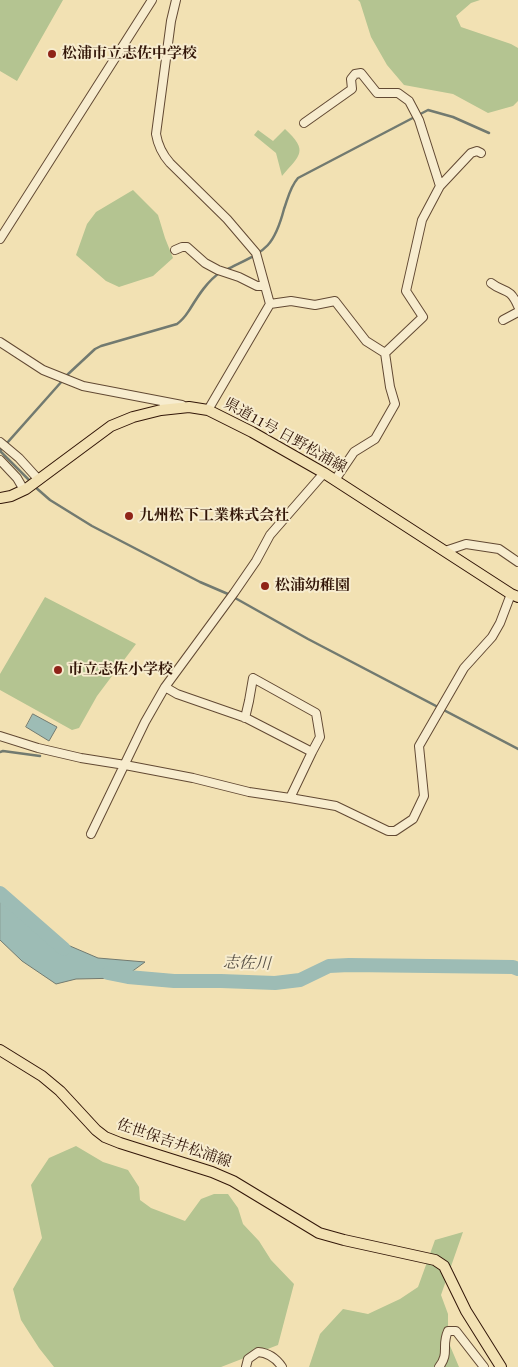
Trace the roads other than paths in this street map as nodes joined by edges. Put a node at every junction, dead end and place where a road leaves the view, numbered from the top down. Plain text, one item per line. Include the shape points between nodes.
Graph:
1 (152, 0) edge
2 (176, 0) edge
3 (304, 124) dead end
4 (481, 153) dead end
5 (440, 186) junction
6 (0, 239) edge
7 (175, 250) dead end
8 (491, 283) dead end
9 (265, 286) junction
10 (270, 304) junction
11 (518, 306) edge
12 (518, 312) edge
13 (503, 320) dead end
14 (0, 342) edge
15 (385, 353) junction
16 (189, 407) junction
17 (208, 410) junction
18 (3, 444) edge
19 (0, 460) edge
20 (324, 473) junction
21 (40, 480) junction
22 (335, 480) junction
23 (25, 490) junction
24 (0, 498) edge
25 (445, 551) junction
26 (518, 562) edge
27 (514, 595) edge
28 (166, 687) junction
29 (245, 718) junction
30 (0, 736) edge
31 (312, 752) junction
32 (125, 765) junction
33 (290, 798) junction
34 (91, 834) dead end
35 (0, 1050) edge
36 (246, 1367) edge
37 (282, 1367) edge
38 (439, 1367) edge
39 (484, 1367) edge
40 (501, 1367) edge

1 - 6 street
2 - 9 street via 169,30 157,144 170,163 227,219 257,256
3 - 5 street via 352,89 351,79 361,73 377,93 398,93 409,101
4 - 5 street via 471,153
5 - 15 street via 422,220 406,292 423,317
7 - 9 street via 187,247 222,272
8 - 11 street via 512,294
9 - 10 street
10 - 15 street via 290,301 315,306 335,301 366,341
10 - 17 street
12 - 13 street
14 - 16 street via 43,370 83,386
15 - 22 street via 395,404 376,439 354,452
16 - 17 main road, 県道11号 日野松浦線
16 - 21 main road, 県道11号 日野松浦線 via 152,412 111,426
17 - 20 main road, 県道11号 日野松浦線
18 - 21 street
19 - 23 street
20 - 22 main road, 県道11号 日野松浦線
20 - 28 street via 270,536 229,601
21 - 23 main road, 県道11号 日野松浦線
22 - 25 main road, 県道11号 日野松浦線
23 - 24 main road, 県道11号 日野松浦線
25 - 26 street via 466,544 499,549
25 - 27 main road, 県道11号 日野松浦線
27 - 33 street via 492,637 464,668 419,746 424,796 413,818 395,831 388,831 336,806
28 - 29 street
28 - 32 street
29 - 31 street
29 - 31 street via 253,678 316,713 320,737
30 - 32 street via 81,758
31 - 33 street
32 - 33 street
32 - 34 street
35 - 40 main road, 佐世保吉井松浦線 via 42,1076 105,1137 233,1181 319,1233 435,1260 444,1266 466,1311
36 - 37 street via 248,1359 258,1352 268,1353
38 - 39 street via 446,1354 448,1331 456,1331

